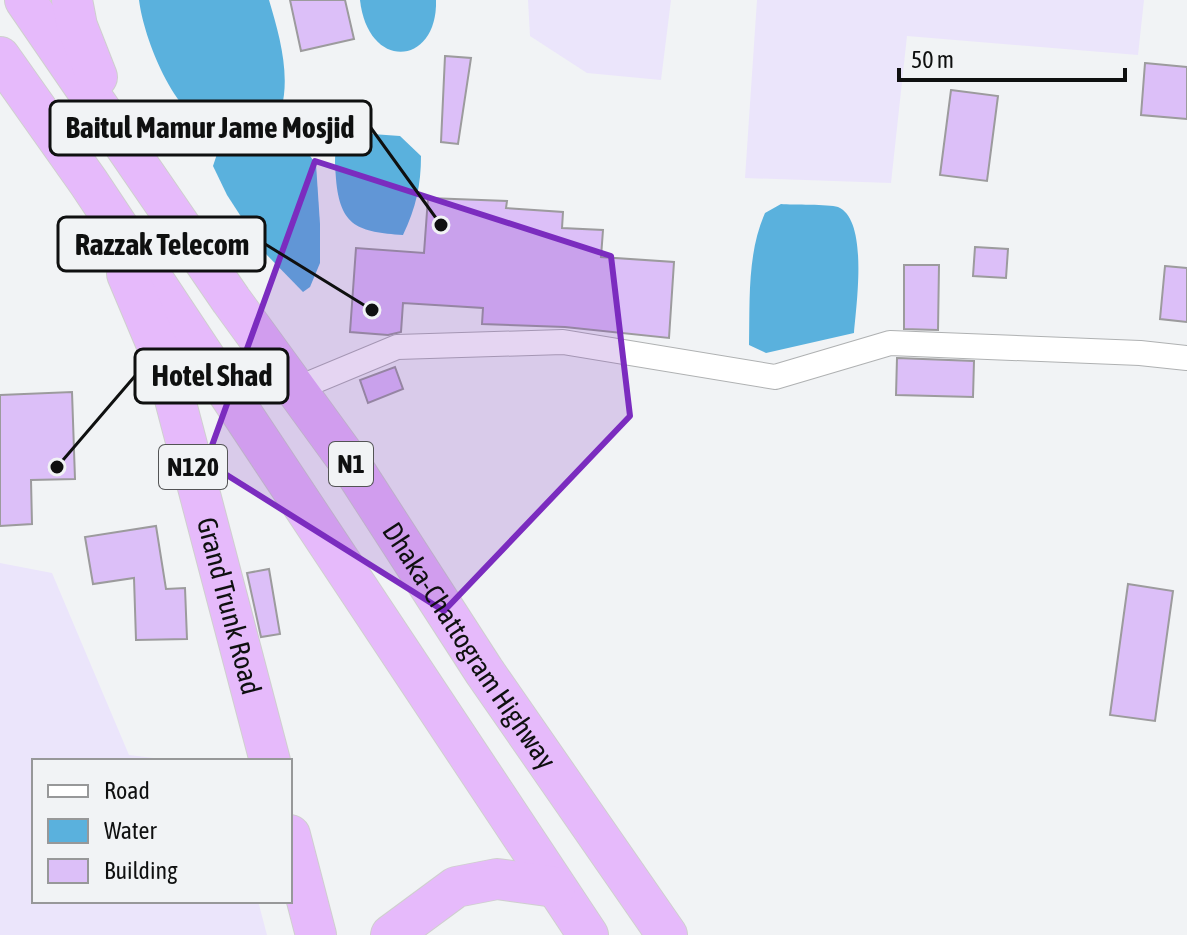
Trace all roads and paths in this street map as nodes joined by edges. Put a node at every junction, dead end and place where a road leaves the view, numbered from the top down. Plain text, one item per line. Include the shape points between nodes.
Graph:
1 (25, 0) edge
2 (72, 0) edge
3 (0, 57) edge
4 (126, 149) junction
5 (89, 183) junction
6 (1187, 358) edge
7 (296, 389) junction
8 (269, 759) edge
9 (292, 843) edge
10 (555, 887) junction
11 (316, 935) edge
12 (391, 935) edge
13 (588, 935) edge
14 (667, 935) edge

1 - 4 highway, Dhaka-Chattogram Highway / N1
2 - 4 highway via 77,26
3 - 5 highway, N1
4 - 5 highway
4 - 7 highway, Dhaka-Chattogram Highway / N1
5 - 8 highway, Grand Trunk Road / N120 via 167,369
5 - 10 highway, N1
6 - 7 street via 890,343 775,377 563,342 397,347
7 - 14 highway, Dhaka-Chattogram Highway / N1
9 - 11 highway
10 - 12 highway via 497,879 456,887
10 - 13 highway, N1

